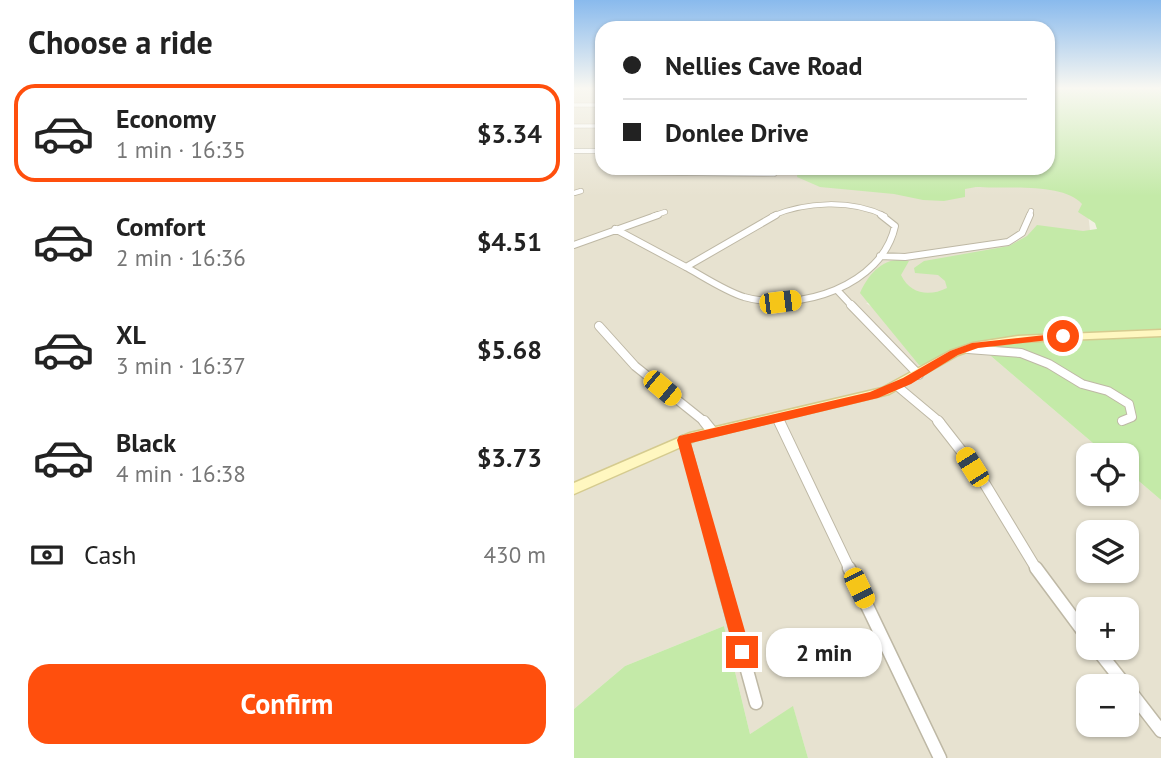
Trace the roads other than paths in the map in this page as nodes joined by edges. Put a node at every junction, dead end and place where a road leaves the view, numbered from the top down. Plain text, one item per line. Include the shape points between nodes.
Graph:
1 (574, 126) edge
2 (595, 126) edge
3 (574, 151) edge
4 (595, 151) edge
5 (581, 191) dead end
6 (574, 193) edge
7 (1031, 211) dead end
8 (664, 212) dead end
9 (615, 229) junction
10 (574, 245) edge
11 (880, 256) junction
12 (686, 267) junction
13 (838, 291) junction
14 (599, 326) dead end
15 (1161, 333) edge
16 (965, 349) junction
17 (919, 375) junction
18 (897, 386) junction
19 (777, 417) junction
20 (1122, 421) dead end
21 (712, 430) junction
22 (684, 440) junction
23 (574, 489) edge
24 (1076, 622) edge
25 (1105, 660) edge
26 (1116, 674) edge
27 (757, 703) dead end
28 (1139, 703) edge
29 (1161, 731) edge
30 (940, 758) edge

1 - 2 street
3 - 4 street
5 - 6 street
7 - 11 street via 1022,233 1008,242 905,257
8 - 9 street
9 - 10 street
9 - 12 street
11 - 12 street via 896,231 884,213 803,207 781,212
11 - 13 street
12 - 13 street via 754,301 780,302
13 - 17 street
14 - 21 street via 619,351
15 - 16 street via 1052,337
16 - 17 street
16 - 20 street via 1021,353 1082,384 1108,391 1129,404 1132,417
17 - 18 street
18 - 19 street
18 - 24 street via 929,409 949,432 1041,577
19 - 21 street
19 - 30 street
21 - 22 street
22 - 23 street
22 - 27 street
25 - 26 street
28 - 29 street

